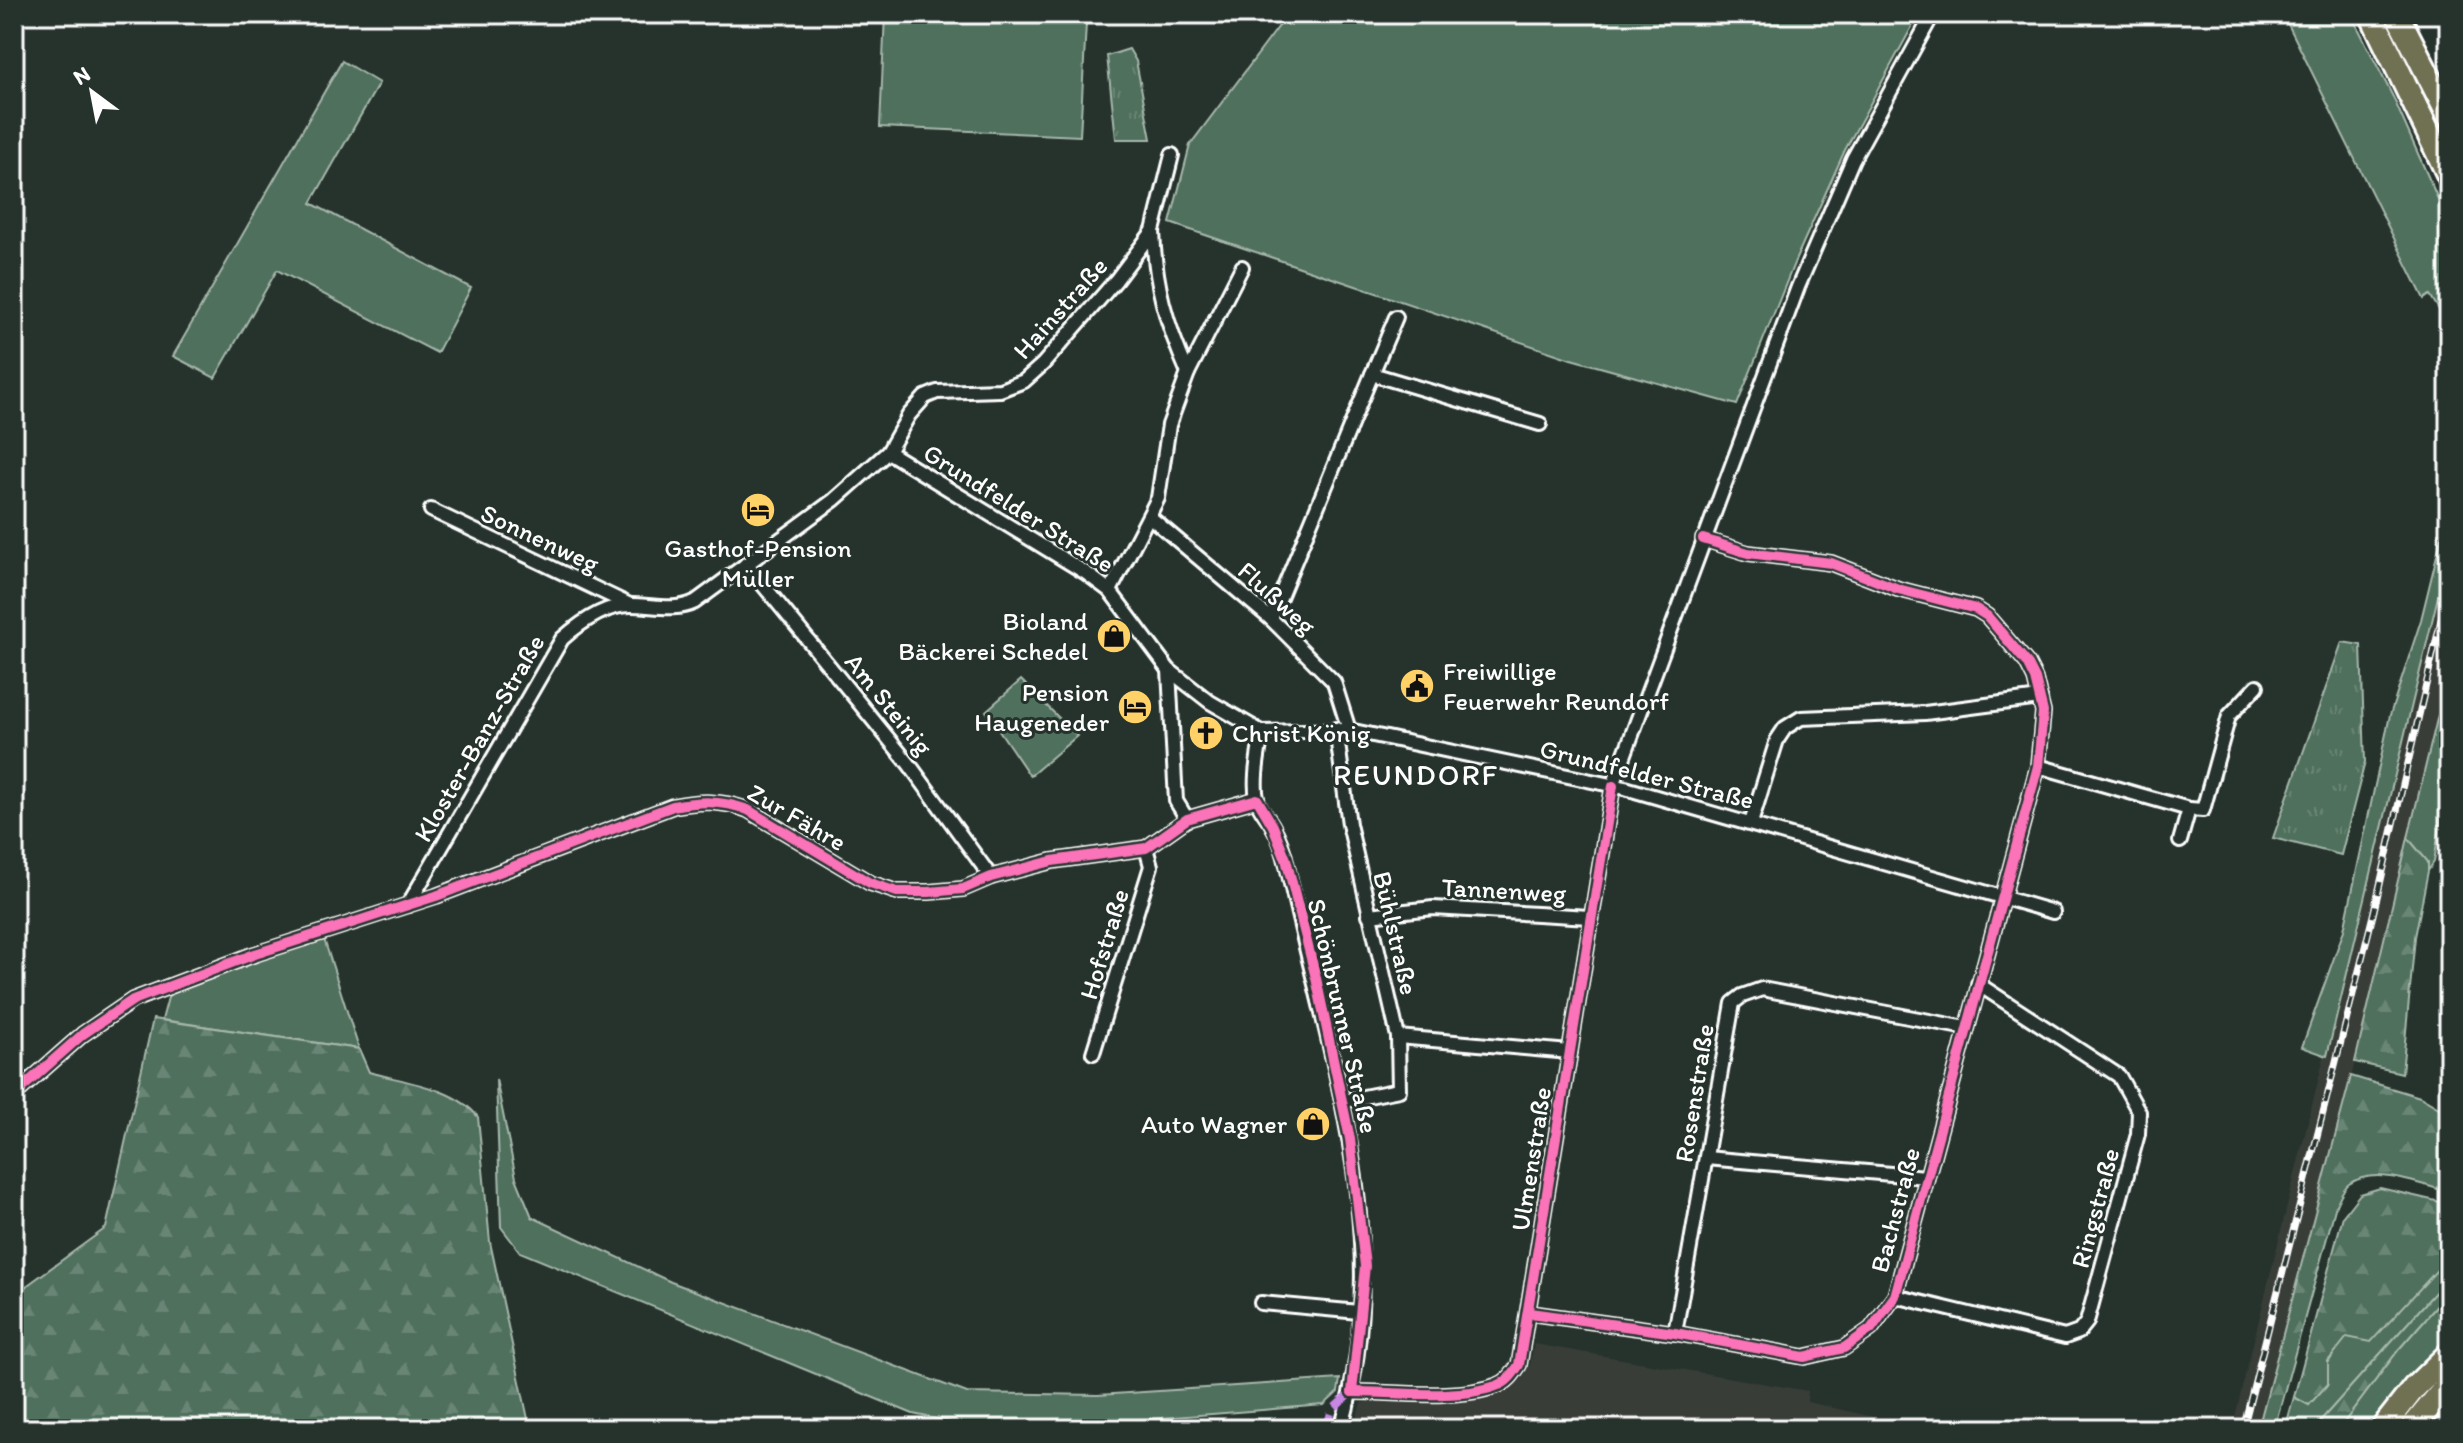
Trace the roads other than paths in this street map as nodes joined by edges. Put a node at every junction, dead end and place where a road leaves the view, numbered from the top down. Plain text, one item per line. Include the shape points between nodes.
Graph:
1 (1933, 14) edge
2 (2371, 14) edge
3 (2397, 14) edge
4 (2449, 116) edge
5 (1172, 155) dead end
6 (2449, 176) edge
7 (1153, 231) junction
8 (1242, 267) dead end
9 (1396, 317) dead end
10 (1188, 373) junction
11 (1372, 374) junction
12 (1540, 424) dead end
13 (888, 452) junction
14 (431, 510) dead end
15 (1150, 517) junction
16 (1703, 539) junction
17 (746, 564) junction
18 (1110, 591) junction
19 (630, 605) junction
20 (1271, 619) junction
21 (1169, 670) junction
22 (2257, 686) dead end
23 (2040, 698) junction
24 (1342, 730) junction
25 (1262, 732) junction
26 (2038, 766) junction
27 (1613, 786) junction
28 (1257, 799) junction
29 (2189, 809) junction
30 (1187, 819) junction
31 (1751, 823) junction
32 (2180, 841) dead end
33 (1146, 848) junction
34 (991, 877) junction
35 (2001, 896) junction
36 (408, 905) junction
37 (2053, 912) dead end
38 (1369, 915) junction
39 (1590, 917) junction
40 (1978, 984) junction
41 (1966, 1028) junction
42 (1398, 1037) junction
43 (1570, 1052) junction
44 (1093, 1053) dead end
45 (14, 1095) edge
46 (1343, 1101) junction
47 (1706, 1158) junction
48 (1926, 1177) junction
49 (1895, 1296) junction
50 (1261, 1303) dead end
51 (1359, 1312) junction
52 (1530, 1313) junction
53 (1675, 1333) junction
54 (2449, 1354) edge
55 (2449, 1383) edge
56 (1352, 1392) junction
57 (1341, 1429) edge
58 (2382, 1429) edge
59 (2411, 1429) edge

1 - 16 street, Ulmenstraße via 1836,196
2 - 6 highway
3 - 4 highway
5 - 7 street, Hainstraße
7 - 10 street via 1154,269 1165,320
7 - 13 street, Hainstraße via 1024,381 1000,390 925,397
8 - 10 street
9 - 11 street
10 - 15 street via 1169,425 1164,472
11 - 12 street
11 - 20 street
13 - 17 street, Kloster-Banz-Straße via 834,500
13 - 18 street, Grundfelder Straße
14 - 19 street, Sonnenweg
15 - 18 street
15 - 20 street, Flußweg
16 - 23 street, Bachstraße via 1748,553 1831,563 1898,589 1976,609 2027,663
16 - 27 street, Ulmenstraße
17 - 19 street, Kloster-Banz-Straße via 686,607
17 - 34 street, Am Steinig via 909,764
18 - 21 street, Grundfelder Straße
19 - 36 street, Kloster-Banz-Straße via 591,617 562,639
20 - 24 street, Flußweg via 1334,682
21 - 25 street, Grundfelder Straße via 1220,710
21 - 30 street via 1176,801
22 - 29 street via 2229,716 2203,810
23 - 26 street, Bachstraße via 2043,738
23 - 31 street via 1925,713 1801,718 1777,740
24 - 25 street, Grundfelder Straße
24 - 27 street, Grundfelder Straße
24 - 38 street, Bühlstraße via 1349,824
25 - 28 street
26 - 29 street
26 - 35 street, Bachstraße
27 - 31 street, Grundfelder Straße
27 - 39 street, Ulmenstraße
28 - 30 street, Zur Fähre
28 - 46 street, Schönbrunner Straße via 1286,859
29 - 32 street
30 - 33 street, Zur Fähre
31 - 35 street, Grundfelder Straße
33 - 34 street, Zur Fähre via 1052,861
33 - 44 street, Hofstraße via 1151,866
34 - 36 street, Zur Fähre via 963,889 897,892 844,869 748,810 700,801 673,806
35 - 37 street, Grundfelder Straße
35 - 40 street, Bachstraße
36 - 45 street, Zur Fähre via 233,961 133,1000 83,1034
38 - 39 street, Tannenweg via 1433,908
38 - 42 street, Bühlstraße
39 - 43 street, Ulmenstraße
40 - 41 street, Bachstraße
40 - 49 street, Ringstraße via 2119,1076 2139,1112 2138,1134 2087,1322 2079,1332 2065,1337
41 - 47 street, Rosenstraße via 1770,990 1742,996 1729,1014
41 - 48 street, Bachstraße
42 - 43 street
42 - 46 street, Bühlstraße via 1399,1090
43 - 52 street, Ulmenstraße
46 - 51 street, Schönbrunner Straße via 1365,1266
47 - 48 street
47 - 53 street, Rosenstraße
48 - 49 street, Bachstraße
49 - 53 street, Bachstraße via 1871,1329 1844,1348 1804,1357
50 - 51 street
51 - 56 street, Schönbrunner Straße
52 - 53 street, Bachstraße
52 - 56 street, Ulmenstraße via 1519,1365 1497,1386 1452,1392
54 - 58 highway
55 - 59 highway
56 - 57 street, Schönbrunner Straße

